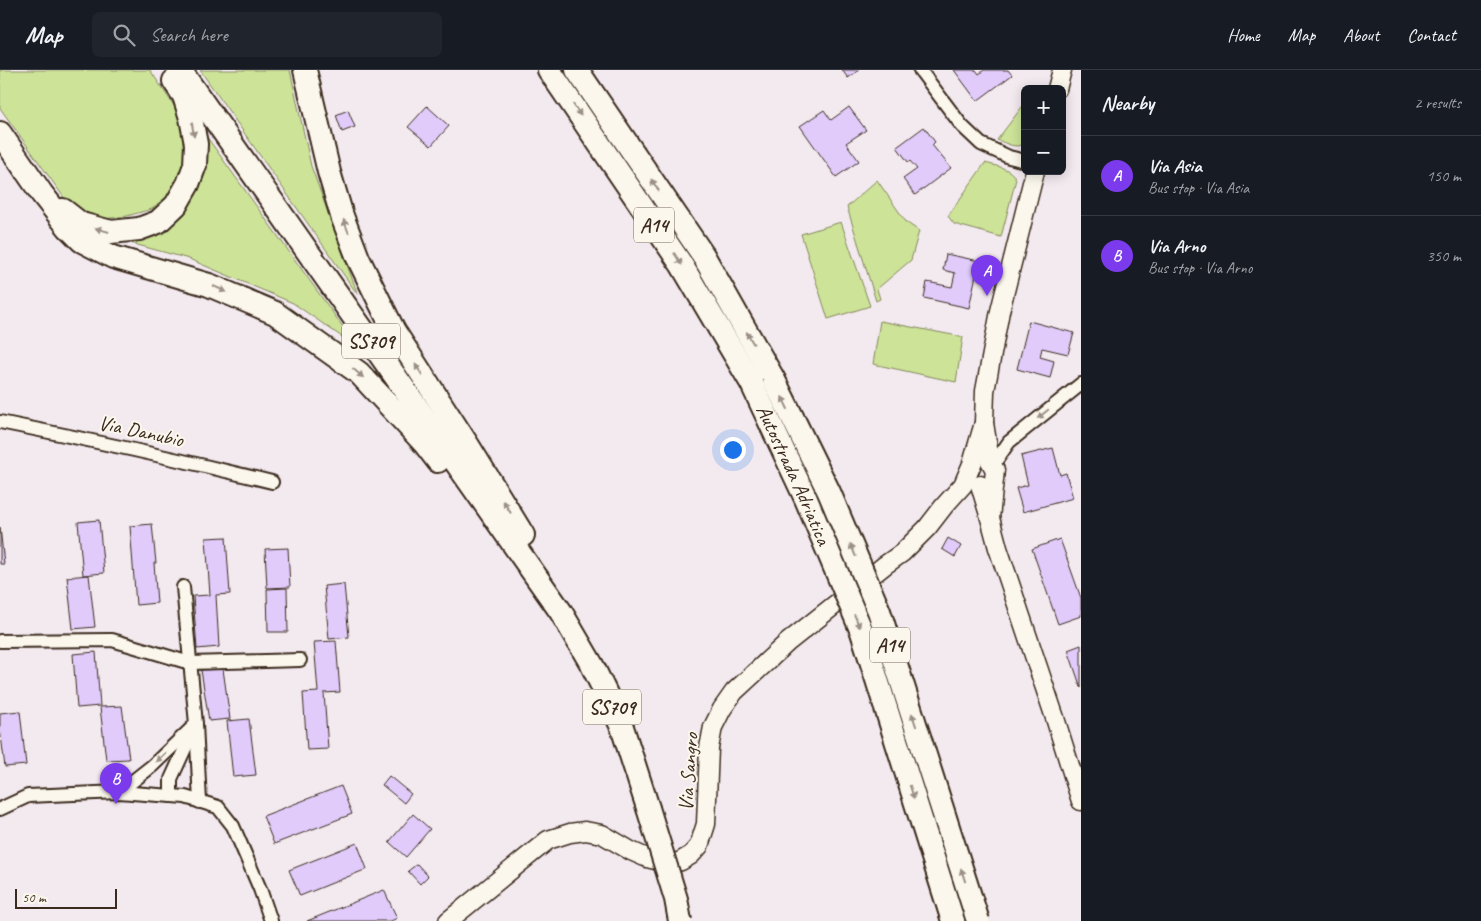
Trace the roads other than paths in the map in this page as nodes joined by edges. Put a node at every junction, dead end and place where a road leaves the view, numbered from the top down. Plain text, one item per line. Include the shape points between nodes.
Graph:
1 (168, 70) edge
2 (180, 70) edge
3 (305, 70) edge
4 (549, 70) edge
5 (577, 70) edge
6 (920, 70) edge
7 (1062, 70) edge
8 (1058, 85) edge
9 (0, 133) edge
10 (1021, 160) edge
11 (1034, 175) edge
12 (42, 194) junction
13 (1081, 384) edge
14 (0, 422) edge
15 (984, 423) junction
16 (987, 442) junction
17 (1009, 442) junction
18 (993, 467) junction
19 (972, 477) junction
20 (272, 482) dead end
21 (990, 518) junction
22 (183, 586) dead end
23 (561, 612) junction
24 (0, 641) edge
25 (300, 660) dead end
26 (190, 662) junction
27 (196, 724) junction
28 (119, 792) junction
29 (171, 796) junction
30 (1081, 801) edge
31 (200, 802) junction
32 (0, 809) edge
33 (271, 921) edge
34 (448, 921) edge
35 (680, 921) edge
36 (953, 921) edge
37 (978, 921) edge

1 -> 12 highway via 184,96 196,144 195,165 176,205 158,222 139,229 111,232 81,224
2 - 23 highway, SS709
23 -> 3 highway via 520,528 394,331 358,258 332,181
4 -> 36 highway, Autostrada Adriatica / A14, bridge via 681,264 752,384 806,499 862,632
37 -> 5 highway, Autostrada Adriatica / A14, bridge via 879,611 829,492 774,380 703,255
6 - 10 street via 962,126 981,144
7 - 8 street
9 - 12 highway
11 - 15 street via 1000,311 985,391
12 -> 23 highway via 82,241 113,257 209,285 275,313 359,373 426,444 542,600
13 -> 17 street
14 - 20 street, Via Danubio
15 - 16 street
15 - 19 street
16 - 17 street via 1001,445
16 - 18 street
17 - 18 street
18 - 19 street via 980,459
18 - 19 street via 990,483
18 - 21 street
19 - 21 street
19 - 34 street, Via Sangro via 902,553 788,642 734,692 712,727 706,824 691,855 672,864 647,858 602,834 585,831 570,834 548,840
21 - 30 street
22 - 26 street
23 - 35 highway, SS709, bridge via 592,665 622,727
24 - 26 street via 112,640
25 - 26 street
26 - 27 street
27 -> 28 street
27 - 29 street via 171,778
27 - 31 street
28 - 29 street
28 - 32 street via 28,796
29 - 31 street
31 - 33 street via 218,807 233,826

